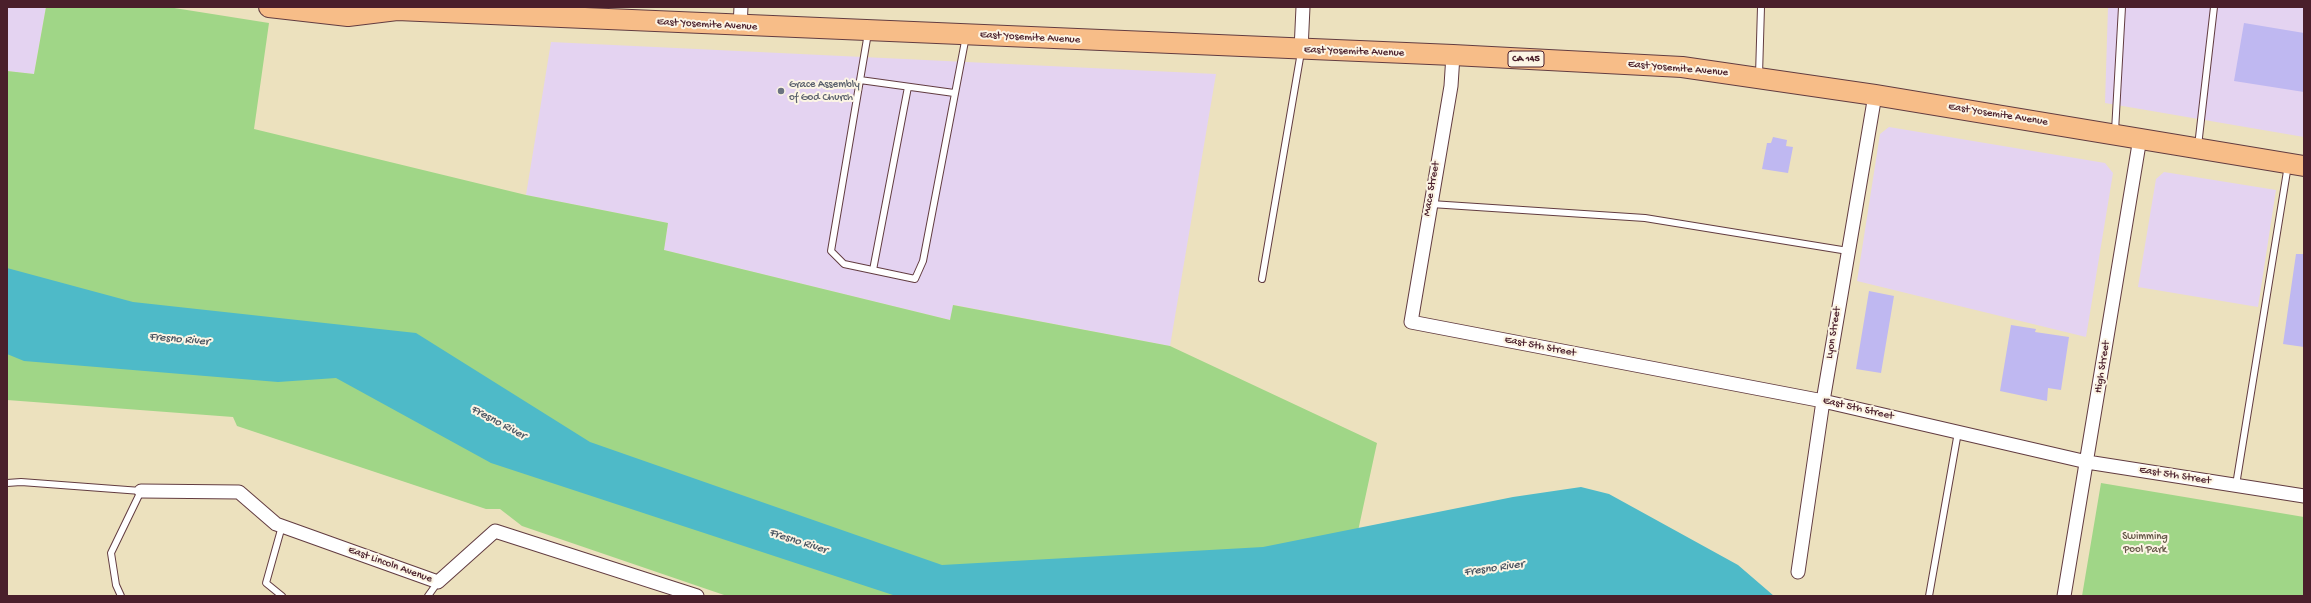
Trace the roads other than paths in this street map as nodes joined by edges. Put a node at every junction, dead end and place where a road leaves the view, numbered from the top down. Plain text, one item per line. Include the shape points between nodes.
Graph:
1 (269, 7) edge
2 (1303, 7) edge
3 (1761, 7) edge
4 (2122, 7) edge
5 (2214, 7) edge
6 (392, 9) edge
7 (741, 17) edge
8 (868, 31) junction
9 (966, 35) junction
10 (1301, 50) junction
11 (1453, 55) junction
12 (1759, 77) junction
13 (860, 80) junction
14 (908, 87) junction
15 (954, 93) junction
16 (1875, 95) junction
17 (2114, 134) junction
18 (2140, 138) junction
19 (2198, 148) junction
20 (2296, 165) edge
21 (1429, 204) junction
22 (1848, 251) junction
23 (873, 270) junction
24 (1262, 279) dead end
25 (1411, 322) joint
26 (1823, 401) junction
27 (1958, 432) junction
28 (2087, 462) junction
29 (7, 484) edge
30 (2236, 486) junction
31 (141, 491) junction
32 (2304, 496) edge
33 (282, 526) junction
34 (1798, 572) dead end
35 (438, 582) junction
36 (121, 596) edge
37 (282, 596) edge
38 (428, 596) edge
39 (697, 596) edge
40 (1929, 596) edge
41 (2064, 596) edge

1 - 6 main road, East Yosemite Avenue / CA 145 via 348,16
2 - 10 street
3 - 12 lane
4 - 17 lane
5 - 19 lane
6 - 7 main road, East Yosemite Avenue / CA 145
7 - 8 main road, East Yosemite Avenue / CA 145
8 - 9 main road, East Yosemite Avenue / CA 145
8 - 13 lane
9 - 10 main road, East Yosemite Avenue / CA 145
9 - 15 lane
10 - 11 main road, East Yosemite Avenue / CA 145
10 - 24 lane
11 - 12 main road, East Yosemite Avenue / CA 145 via 1682,67
11 - 21 street, Mace Street
12 - 16 main road, East Yosemite Avenue / CA 145
13 - 14 lane
13 - 23 lane via 830,251 844,264
14 - 15 lane
14 - 23 lane
15 - 23 lane via 923,260 915,279
16 - 17 main road, East Yosemite Avenue / CA 145
16 - 22 street, Lyon Street
17 - 18 main road, East Yosemite Avenue / CA 145
18 - 19 main road, East Yosemite Avenue / CA 145
18 - 28 street, High Street
19 - 20 main road, East Yosemite Avenue / CA 145
20 - 30 lane
21 - 22 lane via 1645,218
21 - 25 street, Mace Street
22 - 26 street, Lyon Street
25 - 26 street, East 5th Street
26 - 27 street, East 5th Street
26 - 34 street, Lyon Street
27 - 28 street, East 5th Street
27 - 40 lane
28 - 30 street, East 5th Street
28 - 41 street, High Street
29 - 31 lane via 22,482
30 - 32 street, East 5th Street
31 - 33 street, East Lincoln Avenue via 239,492 276,524
31 - 36 lane via 111,553 116,585
33 - 35 street, East Lincoln Avenue
33 - 37 lane via 266,583
35 - 38 lane
35 - 39 street, East Lincoln Avenue via 495,531

